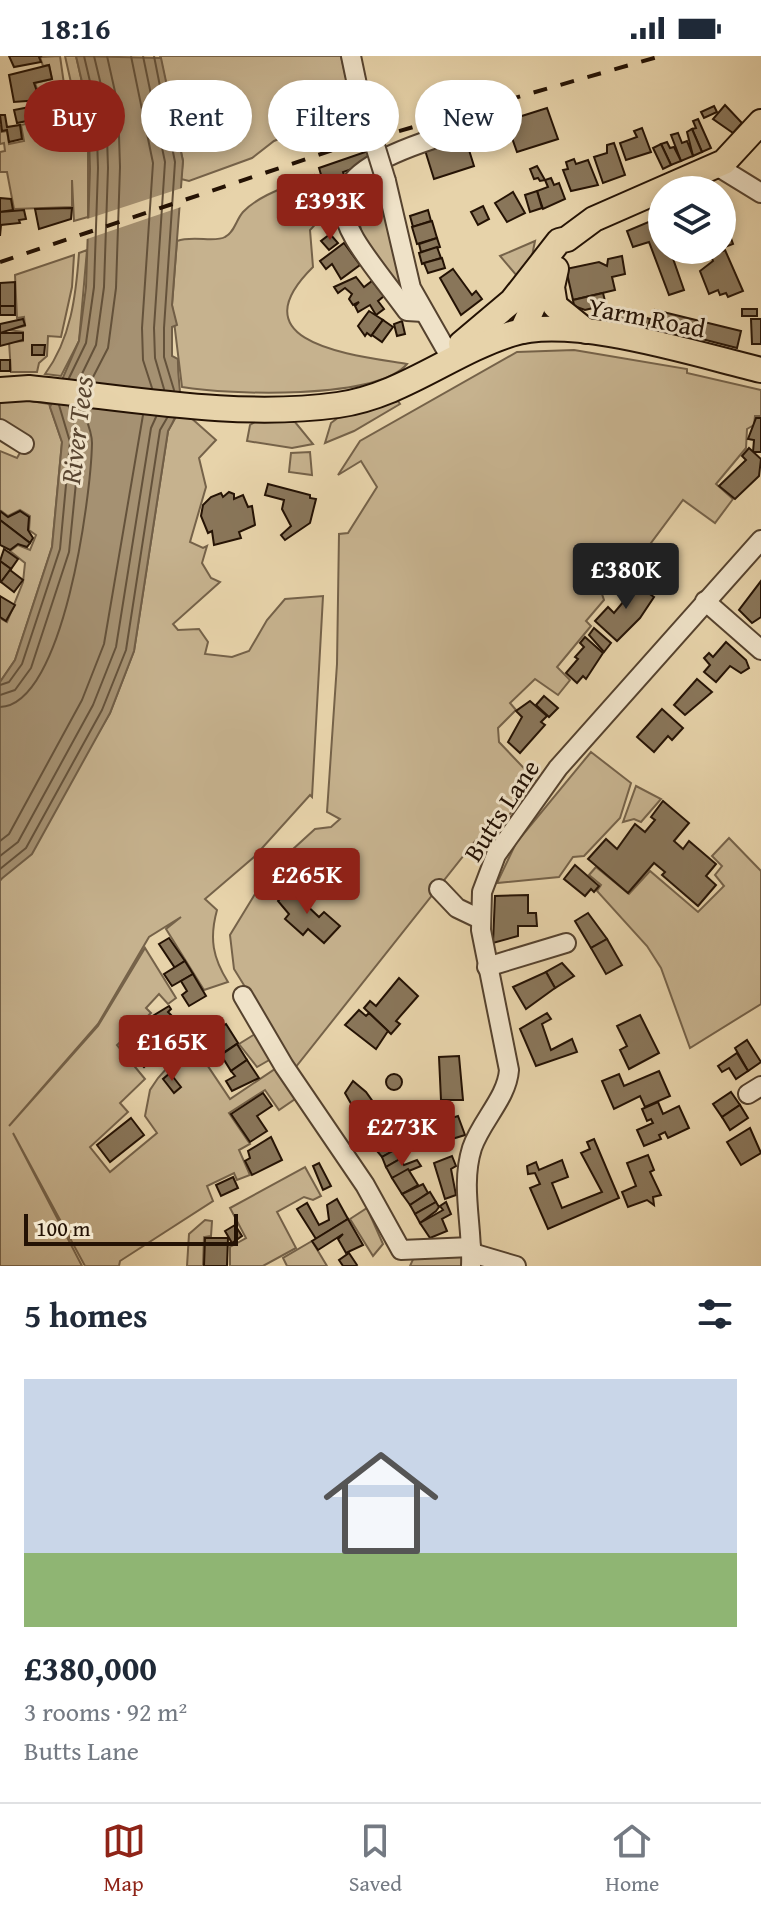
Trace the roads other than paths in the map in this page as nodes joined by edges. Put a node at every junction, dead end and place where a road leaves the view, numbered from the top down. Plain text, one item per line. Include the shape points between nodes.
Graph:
1 (351, 56) edge
2 (761, 122) edge
3 (415, 147) edge
4 (717, 166) junction
5 (761, 193) edge
6 (563, 249) junction
7 (423, 312) junction
8 (522, 331) junction
9 (586, 331) junction
10 (452, 360) junction
11 (761, 370) edge
12 (10, 388) edge
13 (0, 429) edge
14 (24, 444) dead end
15 (761, 540) edge
16 (705, 601) junction
17 (761, 650) edge
18 (439, 889) dead end
19 (480, 919) junction
20 (566, 943) dead end
21 (487, 967) junction
22 (243, 996) dead end
23 (471, 1255) edge
24 (403, 1258) edge
25 (516, 1266) edge

1 - 7 street, bridge via 411,288
2 - 4 main road
3 - 7 street via 364,171 337,192 350,234 407,311
4 - 5 street
4 - 6 main road via 594,219
6 - 8 main road
6 - 9 main road via 552,281 555,306
6 - 10 main road via 559,241 499,315 454,350
7 - 10 street
8 - 9 main road, Yarm Road
8 - 10 main road, Yarm Road
9 - 11 main road, Yarm Road
10 - 12 main road, Yarm Road via 395,389 341,405 276,410
13 - 14 street
15 - 16 street, Butts Lane
16 - 17 street
16 - 19 street, Butts Lane via 558,768 496,855 482,892
18 - 19 street via 463,913
19 - 21 street, Butts Lane
20 - 21 street
21 - 23 street, Butts Lane via 509,1070 471,1151
22 - 24 street via 365,1185
23 - 24 street
23 - 25 street

